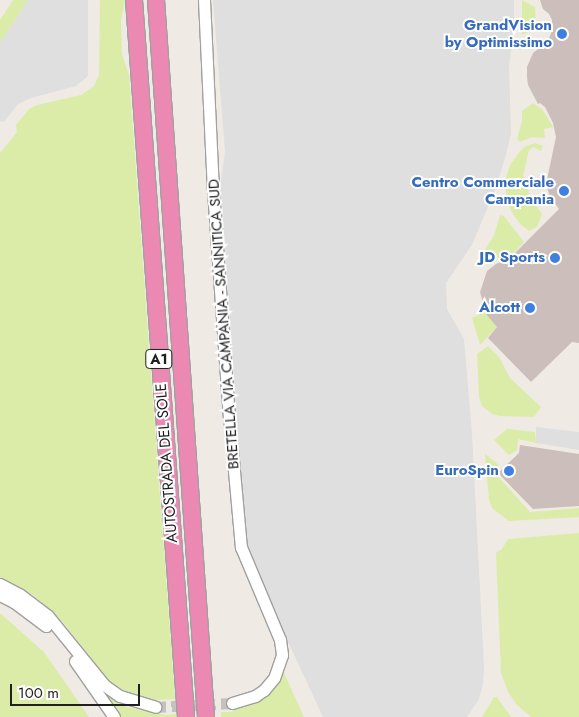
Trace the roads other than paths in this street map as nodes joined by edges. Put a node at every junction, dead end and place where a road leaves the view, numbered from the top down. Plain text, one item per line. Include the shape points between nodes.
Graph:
1 (134, 0) edge
2 (156, 0) edge
3 (204, 0) edge
4 (0, 584) edge
5 (0, 595) edge
6 (232, 703) tunnel mouth
7 (155, 707) tunnel mouth
8 (114, 717) edge
9 (186, 717) edge
10 (206, 717) edge

1 - 9 highway, AUTOSTRADA DEL SOLE / A1
2 - 10 highway, AUTOSTRADA DEL SOLE / A1
3 - 6 street, BRETELLA VIA CAMPANIA - SANNITICA SUD via 228,416 241,547 280,640 282,655 274,678 255,696
4 - 7 street via 48,616 104,685 120,696
5 - 8 street via 42,621 79,666

